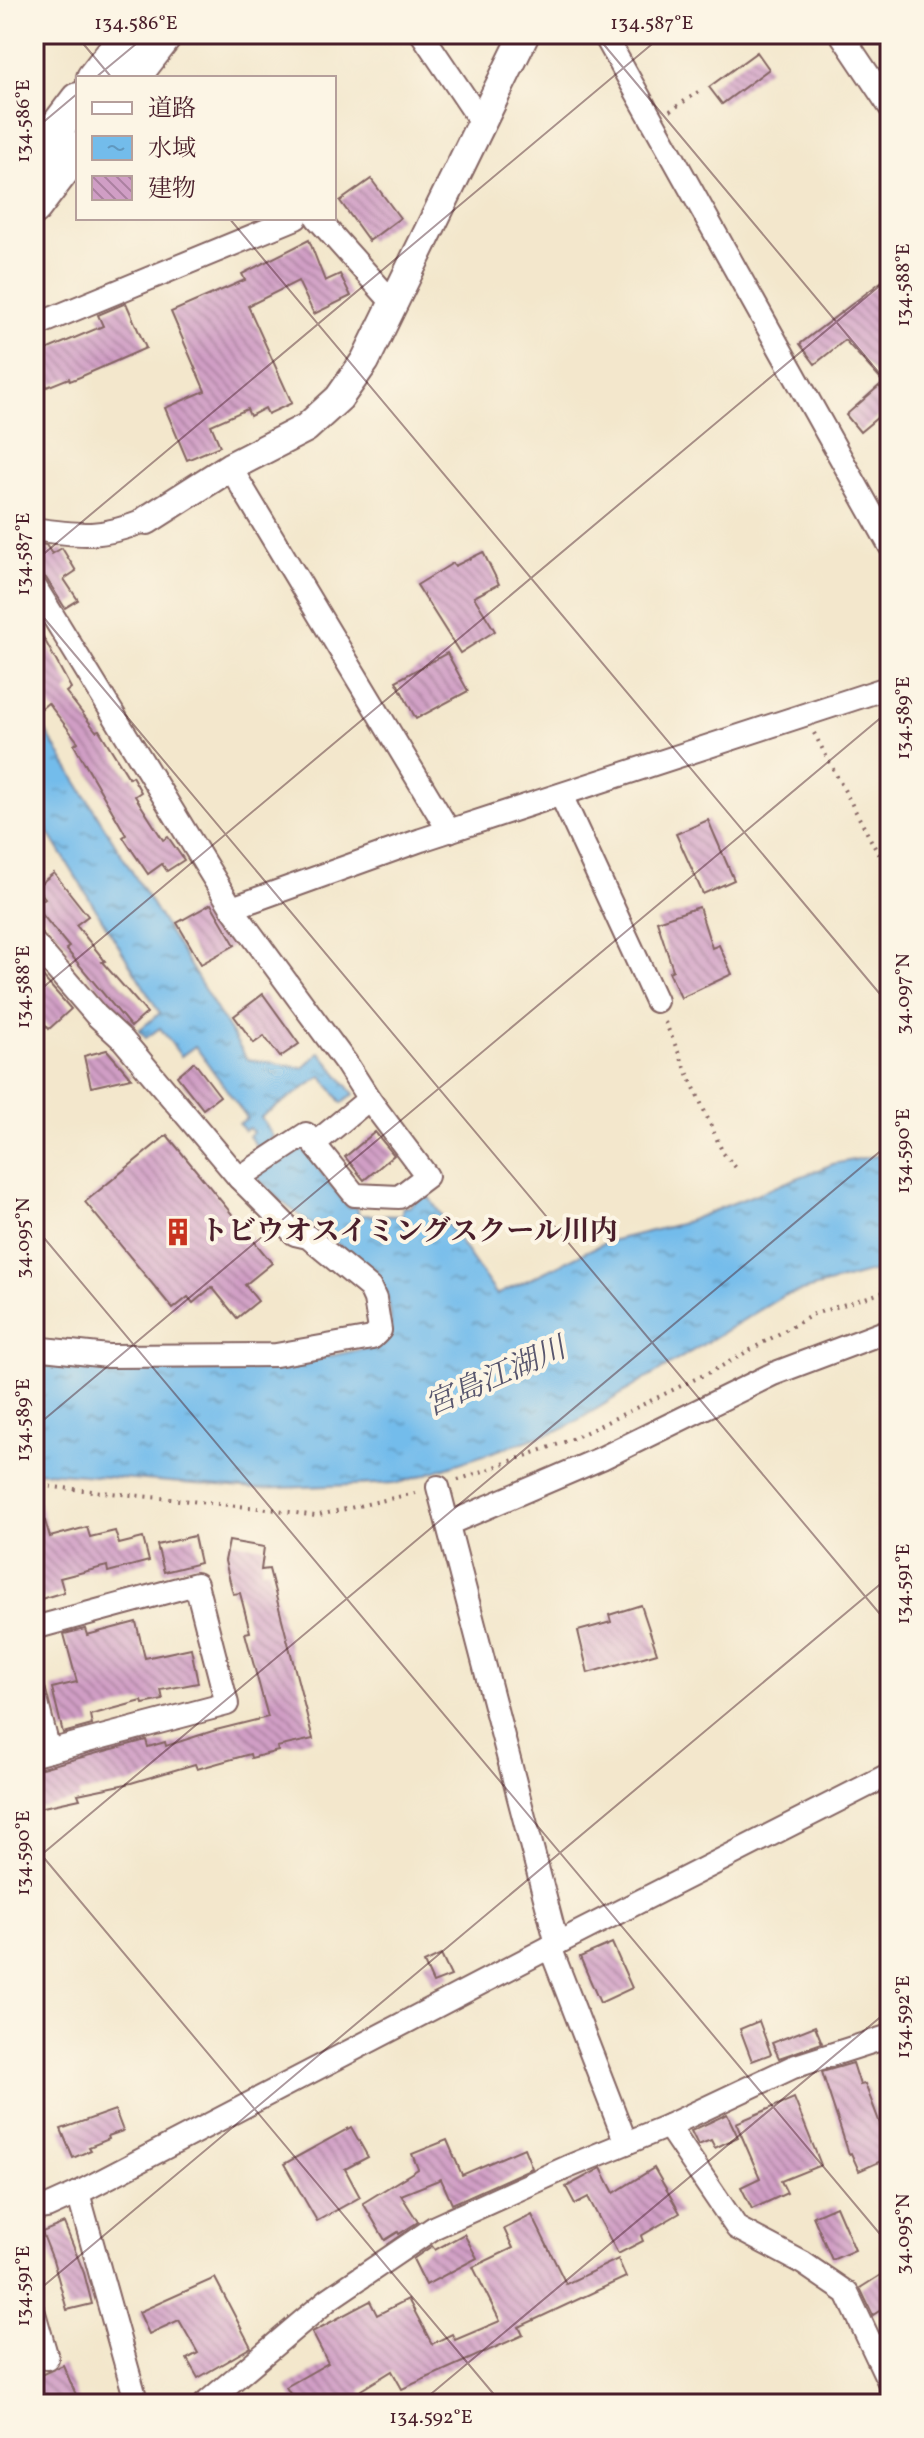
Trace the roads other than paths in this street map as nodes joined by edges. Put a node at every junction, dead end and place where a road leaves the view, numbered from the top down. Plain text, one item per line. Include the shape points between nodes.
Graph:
1 (128, 34) edge
2 (166, 34) edge
3 (422, 34) edge
4 (525, 34) edge
5 (604, 34) edge
6 (841, 34) edge
7 (96, 76) edge
8 (134, 76) edge
9 (76, 103) edge
10 (890, 107) edge
11 (482, 123) junction
12 (76, 152) edge
13 (34, 158) edge
14 (34, 207) edge
15 (291, 220) edge
16 (319, 220) edge
17 (393, 303) junction
18 (34, 326) edge
19 (230, 467) junction
20 (147, 520) joint
21 (34, 529) edge
22 (890, 546) edge
23 (34, 585) edge
24 (890, 687) edge
25 (561, 795) junction
26 (449, 831) junction
27 (232, 908) junction
28 (34, 943) edge
29 (656, 1001) road end
30 (369, 1099) junction
31 (314, 1144) junction
32 (239, 1178) junction
33 (890, 1330) edge
34 (34, 1348) edge
35 (438, 1487) road end
36 (448, 1524) junction
37 (34, 1628) edge
38 (34, 1692) edge
39 (42, 1753) edge
40 (890, 1774) edge
41 (554, 1946) junction
42 (890, 2036) edge
43 (668, 2126) junction
44 (626, 2143) junction
45 (78, 2193) junction
46 (34, 2209) edge
47 (34, 2313) edge
48 (47, 2358) dead end
49 (890, 2384) edge
50 (137, 2404) edge
51 (205, 2404) edge

1 - 7 main road
2 - 8 main road
3 - 11 street
4 - 11 street
5 - 22 street
6 - 10 street
9 - 13 main road
11 - 17 street
12 - 14 main road
15 - 18 street
16 - 17 street
17 - 19 street via 365,361 339,398 306,428
19 - 20 street
19 - 26 street
20 - 21 street via 114,533 83,536
23 - 27 street
24 - 25 street
25 - 26 street
25 - 29 street
26 - 27 street
27 - 30 street
28 - 32 street
30 - 31 street
30 - 31 street via 427,1176 399,1197 355,1195
31 - 32 street via 306,1134
32 - 34 street via 295,1234 308,1237 370,1288 377,1334 276,1355 108,1356
33 - 36 street via 773,1374 602,1458
35 - 36 street
36 - 41 street
37 - 39 street via 196,1584 227,1704
38 - 39 street
40 - 41 street
41 - 44 street
41 - 45 street
42 - 43 street via 793,2067
43 - 44 street
43 - 49 street via 737,2228 847,2293
44 - 51 street via 435,2227 329,2299
45 - 46 street
45 - 50 street
47 - 48 street

